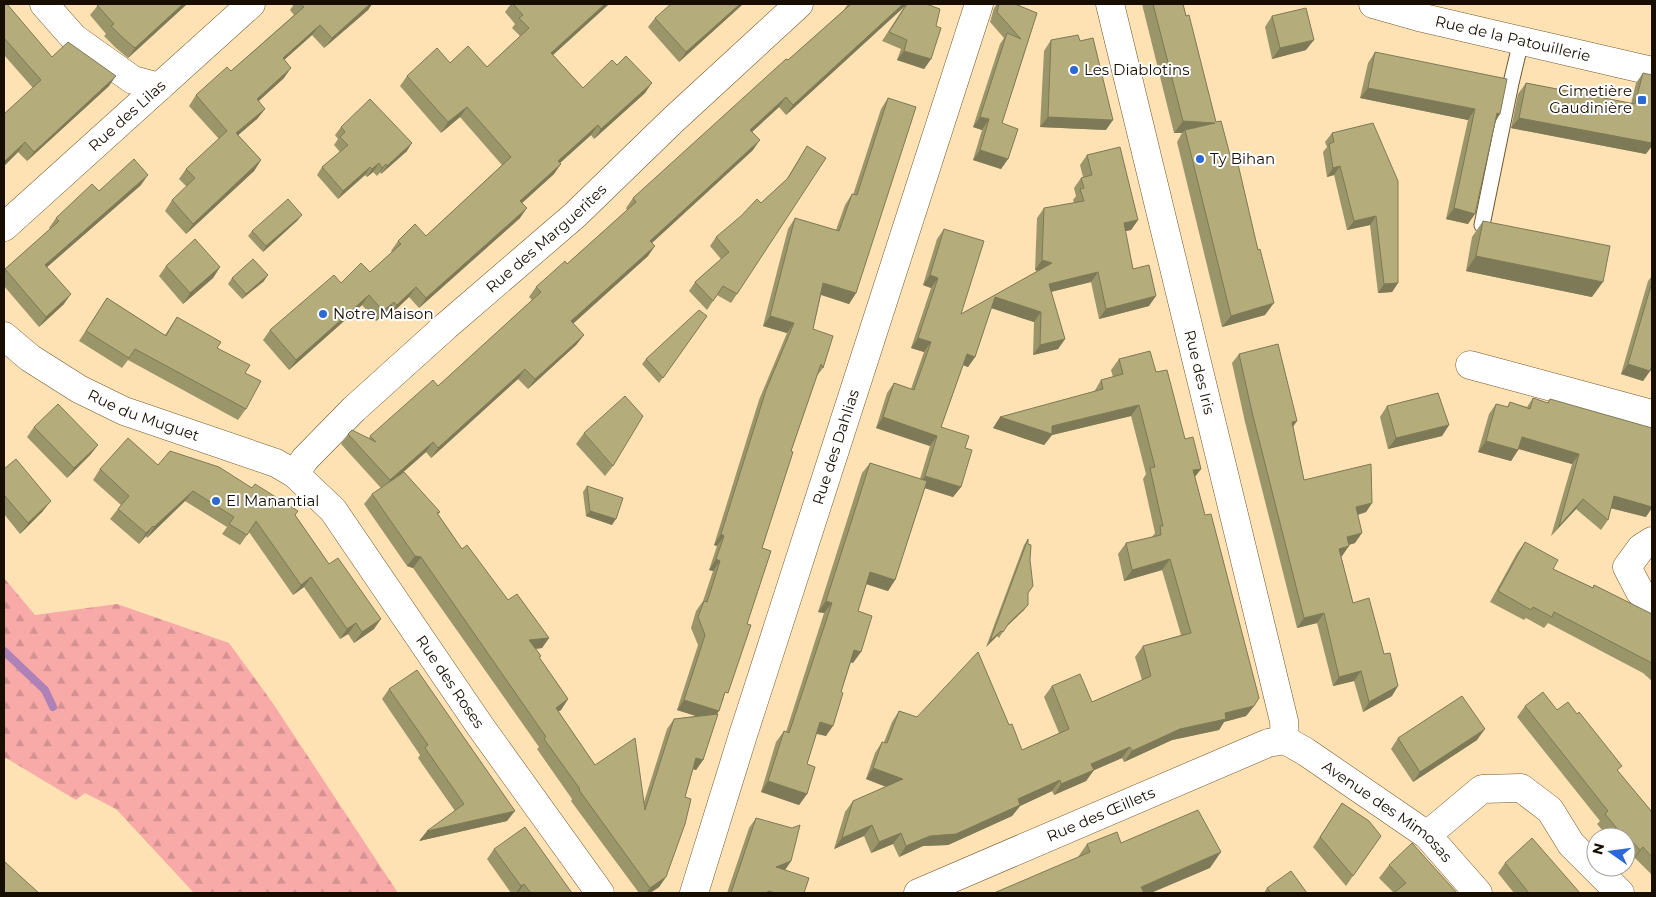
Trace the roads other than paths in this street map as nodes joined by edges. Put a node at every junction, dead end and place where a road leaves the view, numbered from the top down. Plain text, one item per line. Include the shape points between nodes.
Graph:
1 (44, 4) edge
2 (251, 4) edge
3 (799, 4) edge
4 (979, 4) edge
5 (1110, 4) edge
6 (1373, 4) edge
7 (1521, 41) junction
8 (1652, 71) edge
9 (159, 87) junction
10 (1482, 225) edge
11 (4, 228) edge
12 (4, 336) edge
13 (1470, 365) dead end
14 (1652, 414) edge
15 (295, 474) junction
16 (1652, 541) edge
17 (1652, 602) edge
18 (1285, 740) junction
19 (1427, 835) junction
20 (600, 893) edge
21 (694, 893) edge
22 (918, 893) edge
23 (1478, 893) edge
24 (1620, 893) edge

1 - 9 street via 74,38 134,80
2 - 9 street, Rue des Lilas
3 - 15 street, Rue des Marguerites via 575,215 354,409 305,459
4 - 21 street, Rue des Dahlias
5 - 18 street, Rue des Iris via 1284,721
6 - 7 street, Rue de la Patouillerie
7 - 8 street, Rue de la Patouillerie
7 - 10 lane
9 - 11 street, Rue des Lilas
12 - 15 street, Rue du Muguet via 30,358 79,389 124,411 276,464
13 - 14 street
15 - 20 street, Rue des Roses via 333,510 480,726
16 - 17 street via 1626,567 1640,592
18 - 19 street, Avenue des Mimosas
18 - 22 street, Rue des Œillets via 1268,743
19 - 23 street, Avenue des Mimosas
19 - 24 street via 1482,789 1521,788 1550,810 1571,844

